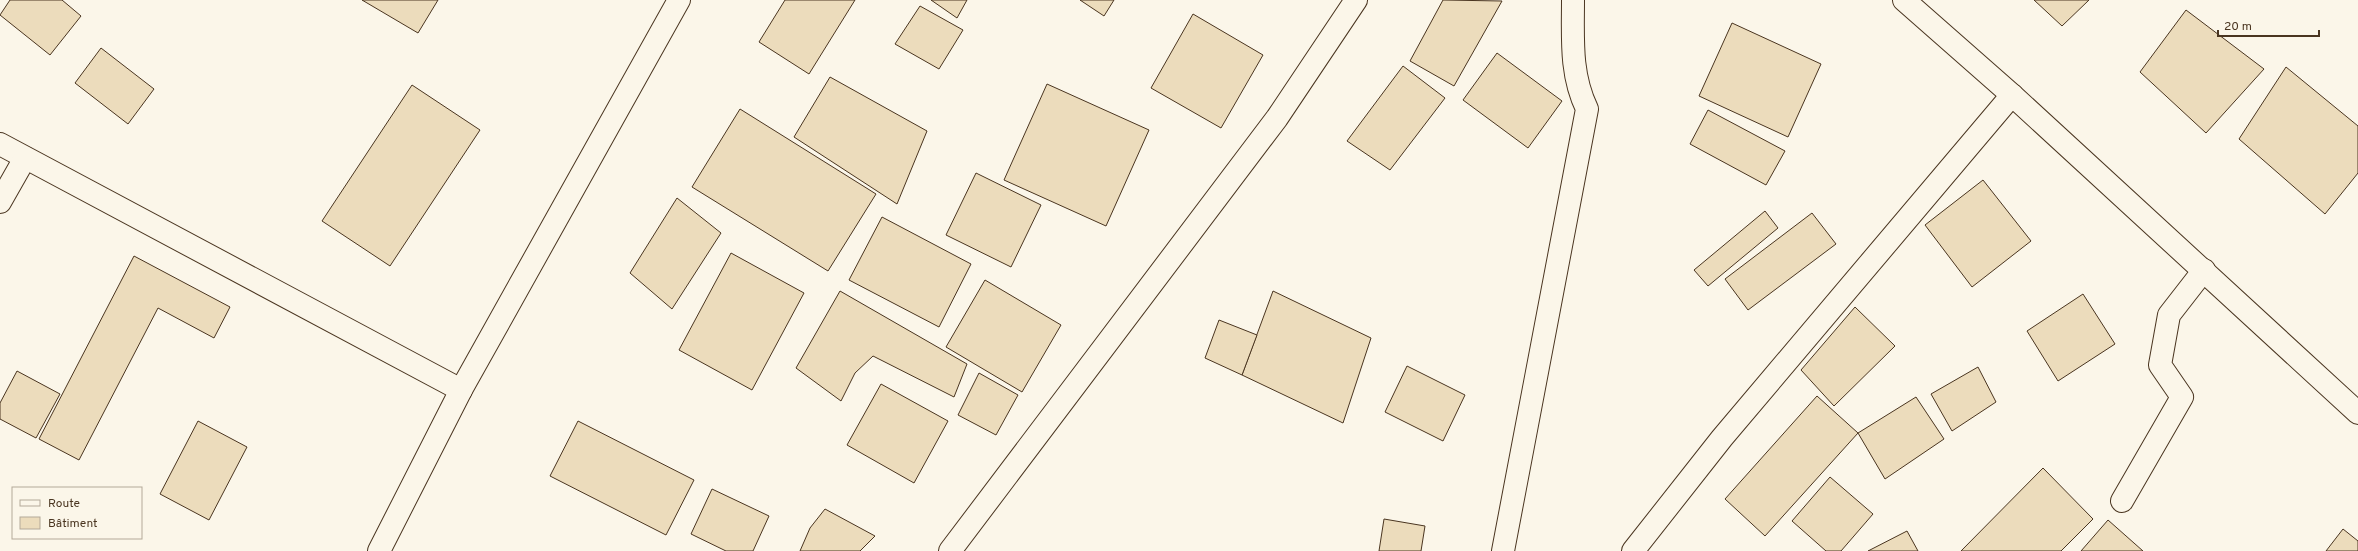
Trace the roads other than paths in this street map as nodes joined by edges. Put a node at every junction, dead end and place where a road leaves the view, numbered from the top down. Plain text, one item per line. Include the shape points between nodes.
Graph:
1 (679, 0) edge
2 (1356, 0) edge
3 (1573, 0) edge
4 (1904, 0) edge
5 (2012, 95) junction
6 (0, 144) edge
7 (25, 158) junction
8 (0, 202) edge
9 (2204, 270) junction
10 (462, 390) junction
11 (2358, 413) edge
12 (2122, 501) dead end
13 (380, 551) edge
14 (950, 551) edge
15 (1503, 551) edge
16 (1633, 551) edge

1 - 10 main road
2 - 14 main road via 1277,118
3 - 15 main road via 1575,75 1587,109
4 - 5 main road
5 - 9 main road
5 - 16 main road via 1722,438
6 - 7 main road
7 - 8 main road
7 - 10 main road
9 - 11 main road
9 - 12 main road via 2169,315 2160,365 2182,397
10 - 13 main road

